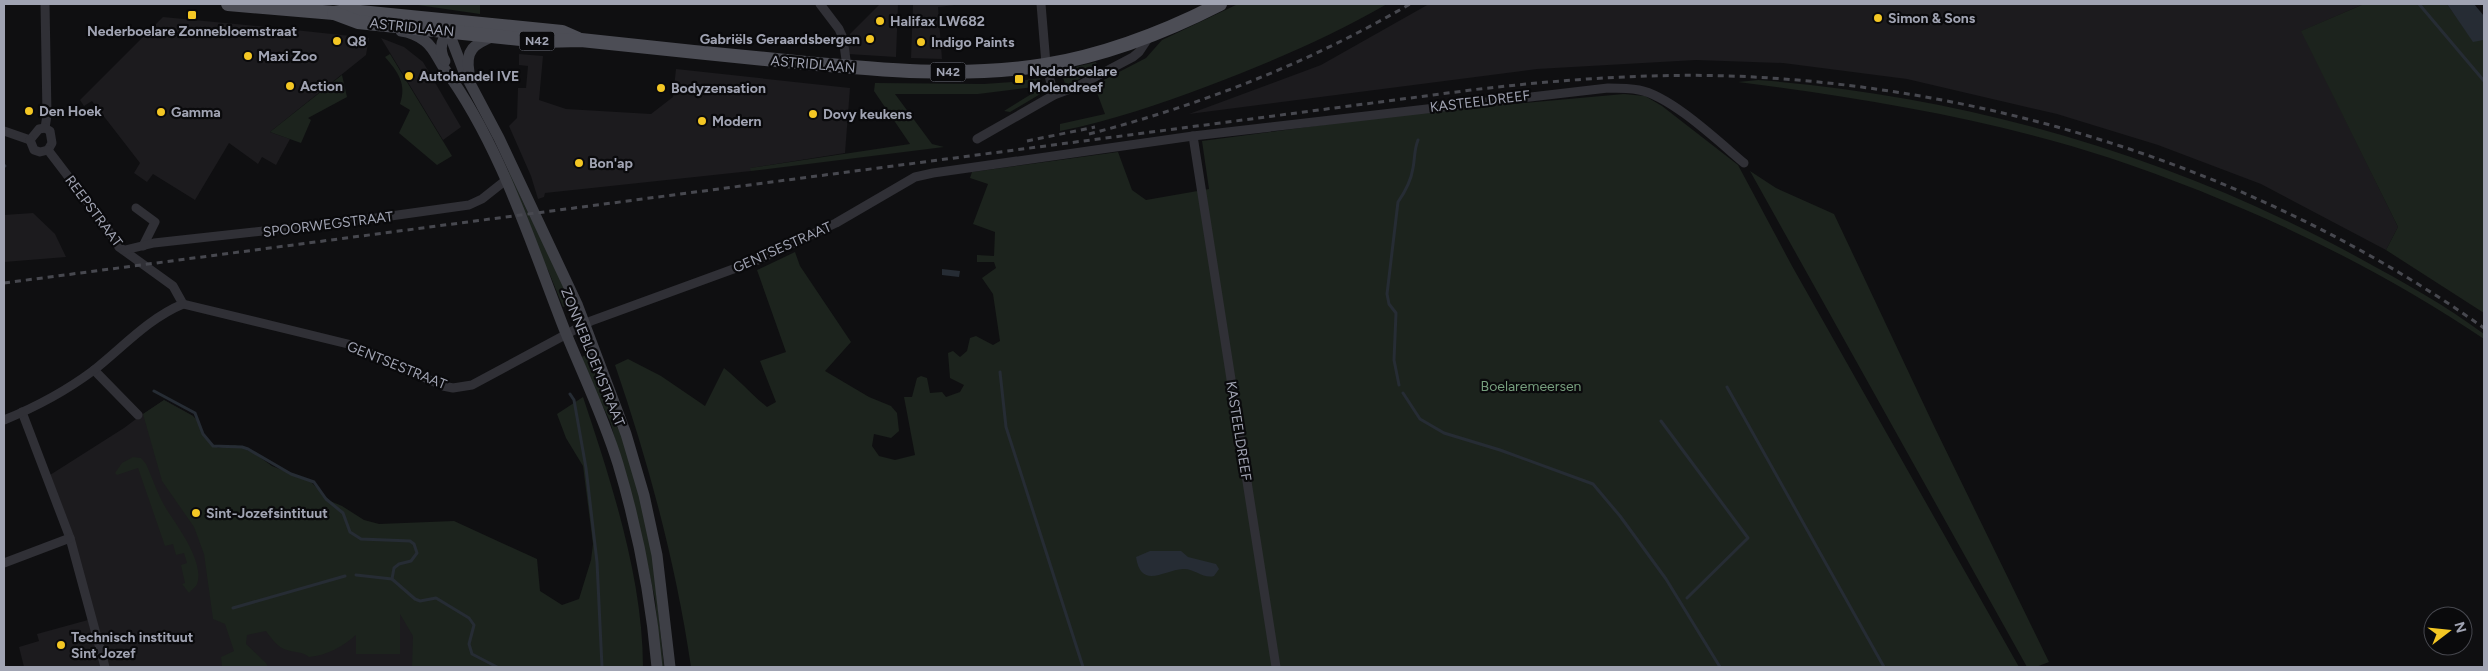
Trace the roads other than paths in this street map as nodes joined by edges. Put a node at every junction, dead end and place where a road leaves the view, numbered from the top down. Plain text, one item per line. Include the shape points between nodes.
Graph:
1 (45, 4) edge
2 (228, 4) edge
3 (820, 4) edge
4 (1041, 4) edge
5 (1220, 4) edge
6 (334, 13) junction
7 (358, 22) junction
8 (449, 31) junction
9 (494, 36) junction
10 (1149, 36) junction
11 (581, 40) junction
12 (1046, 64) junction
13 (847, 67) junction
14 (450, 74) junction
15 (469, 79) junction
16 (1054, 95) junction
17 (45, 128) junction
18 (4, 131) edge
19 (1193, 136) junction
20 (978, 139) dead end
21 (30, 140) junction
22 (48, 150) junction
23 (1744, 163) dead end
24 (933, 173) joint
25 (506, 180) junction
26 (136, 208) dead end
27 (143, 246) junction
28 (125, 250) junction
29 (183, 304) junction
30 (586, 324) junction
31 (566, 333) junction
32 (94, 370) junction
33 (22, 412) junction
34 (138, 415) dead end
35 (4, 420) edge
36 (70, 538) junction
37 (4, 563) edge
38 (105, 667) edge
39 (657, 667) edge
40 (670, 667) edge
41 (1276, 667) edge

1 - 17 street
2 - 6 main road, ASTRIDLAAN / N42
3 - 13 street via 843,38
4 - 12 street
5 - 10 main road, ASTRIDLAAN / N42
6 - 7 main road, ASTRIDLAAN / N42
6 - 8 main road, ASTRIDLAAN / N42 via 348,11
7 - 8 main road, ASTRIDLAAN / N42
7 - 14 main road via 366,27 410,32 425,41
8 - 9 main road, ASTRIDLAAN / N42
8 - 11 main road, ASTRIDLAAN / N42 via 469,23 562,32
8 - 14 main road via 443,38 441,49
8 - 15 main road, ZONNEBLOEMSTRAAT
9 - 11 main road, ASTRIDLAAN / N42 via 559,42
9 - 15 main road via 470,52 467,60
10 - 12 main road, ASTRIDLAAN / N42 via 1096,53
10 - 16 street, ASTRIDLAAN via 1133,57
11 - 13 main road, ASTRIDLAAN / N42
12 - 13 main road, ASTRIDLAAN / N42 via 965,72
12 - 16 street
14 - 25 main road, ZONNEBLOEMSTRAAT via 488,140
15 - 30 main road, ZONNEBLOEMSTRAAT
16 - 20 street, ASTRIDLAAN
17 - 21 street via 33,133
17 - 22 street via 52,134
18 - 21 street, REEPSTRAAT
19 - 23 street, KASTEELDREEF via 1608,88 1640,90 1668,104
19 - 24 street, KASTEELDREEF
19 - 41 street, KASTEELDREEF
21 - 22 street, REEPSTRAAT via 34,150
22 - 28 street, REEPSTRAAT via 119,247
24 - 30 street, GENTSESTRAAT via 915,177 836,223 758,260
25 - 27 street, SPOORWEGSTRAAT via 469,205
25 - 31 main road, ZONNEBLOEMSTRAAT
26 - 27 street via 154,222
27 - 28 street, SPOORWEGSTRAAT
28 - 29 street, REEPSTRAAT via 173,286
29 - 31 street, GENTSESTRAAT via 352,345 453,388 472,386 486,380
29 - 32 street via 167,310
30 - 31 street, GENTSESTRAAT
30 - 40 main road, ZONNEBLOEMSTRAAT via 626,434 644,495 657,555
31 - 39 main road, ZONNEBLOEMSTRAAT via 608,431 636,528 650,600
32 - 33 street
32 - 34 street
33 - 35 street
33 - 36 street
36 - 37 street
36 - 38 street

